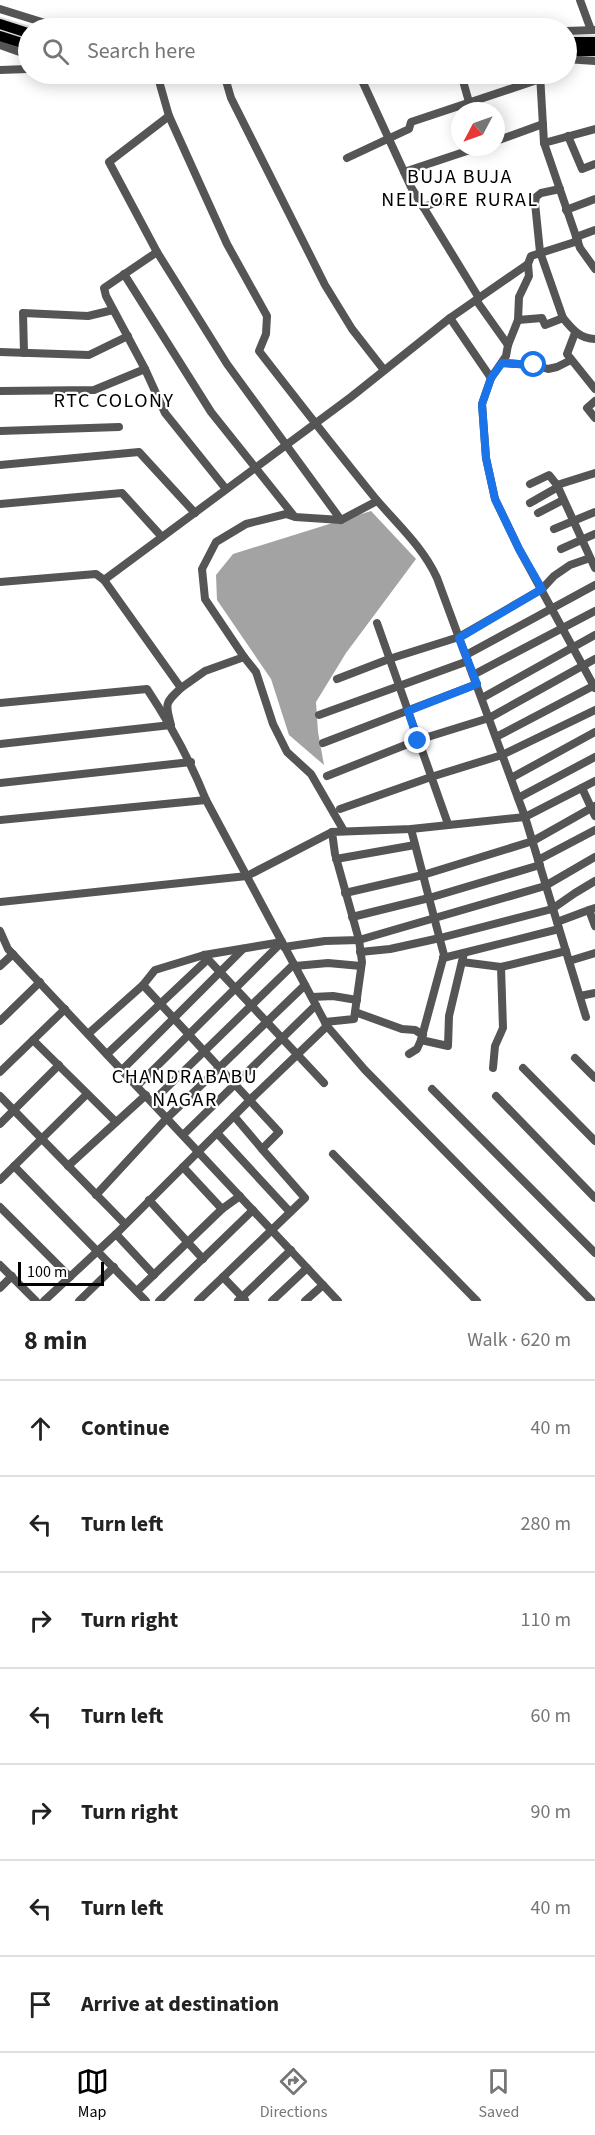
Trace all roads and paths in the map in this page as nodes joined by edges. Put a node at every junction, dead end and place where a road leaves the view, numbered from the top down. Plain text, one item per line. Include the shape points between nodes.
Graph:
1 (580, 0) edge
2 (0, 9) edge
3 (29, 18) edge
4 (0, 24) edge
5 (18, 30) edge
6 (593, 30) edge
7 (577, 31) edge
8 (0, 36) edge
9 (18, 42) edge
10 (577, 42) edge
11 (595, 42) edge
12 (0, 45) edge
13 (18, 51) edge
14 (577, 51) edge
15 (595, 51) edge
16 (577, 60) edge
17 (595, 61) edge
18 (18, 69) edge
19 (0, 70) edge
20 (159, 84) edge
21 (227, 84) edge
22 (364, 84) edge
23 (463, 84) edge
24 (520, 84) edge
25 (540, 84) edge
26 (465, 102) edge
27 (476, 102) edge
28 (451, 110) edge
29 (169, 116) junction
30 (543, 124) junction
31 (594, 132) edge
32 (568, 136) junction
33 (389, 138) junction
34 (505, 138) edge
35 (544, 143) junction
36 (452, 156) edge
37 (348, 158) dead end
38 (595, 164) edge
39 (404, 172) junction
40 (560, 189) junction
41 (448, 199) dead end
42 (595, 199) edge
43 (423, 207) junction
44 (566, 210) junction
45 (595, 230) edge
46 (577, 239) junction
47 (157, 252) junction
48 (540, 252) junction
49 (528, 264) junction
50 (595, 269) edge
51 (124, 274) junction
52 (477, 299) junction
53 (113, 310) junction
54 (450, 318) junction
55 (563, 318) junction
56 (518, 320) junction
57 (575, 333) junction
58 (128, 336) junction
59 (595, 339) edge
60 (508, 345) junction
61 (0, 352) edge
62 (24, 353) junction
63 (571, 360) junction
64 (502, 363) junction
65 (145, 369) junction
66 (384, 370) junction
67 (491, 378) junction
68 (593, 385) edge
69 (0, 391) edge
70 (595, 401) edge
71 (595, 418) edge
72 (315, 423) junction
73 (119, 427) dead end
74 (0, 431) edge
75 (286, 445) junction
76 (0, 465) edge
77 (255, 468) junction
78 (595, 474) edge
79 (530, 484) dead end
80 (557, 486) junction
81 (226, 489) junction
82 (563, 500) junction
83 (377, 501) junction
84 (530, 503) dead end
85 (0, 504) edge
86 (595, 512) edge
87 (195, 513) junction
88 (538, 513) dead end
89 (295, 517) junction
90 (341, 520) junction
91 (572, 520) junction
92 (554, 530) dead end
93 (595, 534) edge
94 (162, 537) junction
95 (582, 539) junction
96 (561, 549) dead end
97 (593, 563) edge
98 (104, 580) junction
99 (0, 582) edge
100 (595, 585) edge
101 (542, 589) junction
102 (553, 609) junction
103 (595, 611) edge
104 (377, 624) dead end
105 (563, 628) junction
106 (595, 635) edge
107 (459, 638) junction
108 (573, 647) junction
109 (244, 657) junction
110 (389, 658) junction
111 (467, 658) junction
112 (595, 659) edge
113 (583, 666) junction
114 (473, 675) junction
115 (337, 679) dead end
116 (477, 684) junction
117 (399, 685) junction
118 (595, 686) edge
119 (182, 688) junction
120 (482, 698) junction
121 (0, 703) edge
122 (595, 710) edge
123 (408, 711) junction
124 (319, 715) dead end
125 (489, 718) junction
126 (171, 725) junction
127 (595, 732) edge
128 (496, 737) junction
129 (418, 741) junction
130 (323, 743) dead end
131 (0, 744) edge
132 (502, 755) junction
133 (595, 757) edge
134 (191, 762) junction
135 (327, 776) dead end
136 (431, 777) junction
137 (511, 778) junction
138 (595, 781) edge
139 (0, 783) edge
140 (582, 788) junction
141 (518, 798) junction
142 (206, 800) junction
143 (593, 807) edge
144 (340, 809) dead end
145 (595, 816) edge
146 (525, 817) junction
147 (0, 820) edge
148 (448, 824) junction
149 (411, 829) junction
150 (595, 830) edge
151 (344, 831) junction
152 (332, 832) junction
153 (532, 841) junction
154 (415, 845) junction
155 (595, 857) edge
156 (336, 858) junction
157 (539, 862) junction
158 (423, 875) junction
159 (247, 876) junction
160 (595, 881) edge
161 (545, 886) junction
162 (345, 893) junction
163 (429, 898) junction
164 (0, 902) edge
165 (552, 909) junction
166 (592, 909) edge
167 (352, 917) junction
168 (434, 918) junction
169 (558, 926) junction
170 (595, 926) edge
171 (0, 931) edge
172 (440, 939) junction
173 (358, 940) junction
174 (283, 945) junction
175 (244, 948) junction
176 (7, 950) edge
177 (566, 951) junction
178 (360, 952) junction
179 (595, 952) edge
180 (464, 953) junction
181 (206, 957) junction
182 (443, 958) junction
183 (569, 961) junction
184 (462, 962) junction
185 (294, 965) junction
186 (0, 966) edge
187 (361, 966) junction
188 (501, 967) junction
189 (220, 972) junction
190 (40, 982) junction
191 (142, 985) junction
192 (305, 985) junction
193 (236, 988) junction
194 (595, 993) edge
195 (579, 996) junction
196 (312, 997) junction
197 (357, 999) junction
198 (160, 1004) junction
199 (252, 1005) junction
200 (316, 1005) junction
201 (65, 1009) junction
202 (355, 1012) junction
203 (586, 1017) dead end
204 (174, 1019) junction
205 (0, 1021) edge
206 (267, 1022) junction
207 (326, 1024) junction
208 (88, 1034) junction
209 (189, 1035) junction
210 (422, 1037) junction
211 (283, 1038) junction
212 (33, 1040) junction
213 (204, 1051) junction
214 (107, 1054) junction
215 (298, 1054) junction
216 (409, 1054) dead end
217 (575, 1058) dead end
218 (59, 1065) junction
219 (219, 1068) junction
220 (493, 1068) dead end
221 (523, 1068) dead end
222 (122, 1070) junction
223 (0, 1072) edge
224 (595, 1078) edge
225 (324, 1083) dead end
226 (235, 1085) junction
227 (137, 1086) junction
228 (432, 1089) dead end
229 (87, 1094) junction
230 (146, 1095) junction
231 (0, 1096) edge
232 (496, 1096) dead end
233 (152, 1102) junction
234 (14, 1110) junction
235 (234, 1116) junction
236 (167, 1118) junction
237 (116, 1122) junction
238 (0, 1124) edge
239 (217, 1133) junction
240 (183, 1135) junction
241 (41, 1139) junction
242 (595, 1141) edge
243 (262, 1149) junction
244 (198, 1152) junction
245 (333, 1154) dead end
246 (14, 1166) junction
247 (68, 1166) junction
248 (183, 1167) junction
249 (0, 1180) edge
250 (96, 1195) junction
251 (240, 1196) junction
252 (595, 1198) edge
253 (149, 1200) junction
254 (0, 1207) edge
255 (222, 1209) junction
256 (253, 1210) junction
257 (290, 1212) junction
258 (124, 1224) junction
259 (272, 1230) junction
260 (116, 1234) junction
261 (188, 1243) junction
262 (99, 1250) junction
263 (291, 1250) junction
264 (595, 1253) edge
265 (203, 1259) junction
266 (0, 1265) edge
267 (114, 1267) junction
268 (307, 1268) junction
269 (154, 1275) junction
270 (12, 1276) junction
271 (70, 1277) junction
272 (223, 1277) junction
273 (323, 1285) junction
274 (0, 1288) edge
275 (136, 1291) junction
276 (48, 1300) edge
277 (81, 1300) edge
278 (242, 1300) edge
279 (36, 1301) edge
280 (146, 1301) edge
281 (159, 1301) edge
282 (198, 1301) edge
283 (272, 1301) edge
284 (304, 1301) edge
285 (338, 1301) edge
286 (477, 1301) edge
287 (592, 1301) edge

1 - 6 street
2 - 3 street
4 - 5 highway
6 - 7 street
8 - 9 highway
10 - 11 highway
12 - 13 street
14 - 15 highway
16 - 17 street
18 - 19 street
20 - 29 street
21 - 66 street via 325,285
22 - 33 street
23 - 26 street
24 - 27 street
25 - 30 street
28 - 33 street via 411,122 409,129
29 - 47 street via 109,162
29 - 72 street via 227,244 267,316 266,334 259,351
30 - 34 street
30 - 35 street
31 - 32 street
32 - 35 street
32 - 38 street via 582,169
33 - 37 street
33 - 39 street
35 - 40 street
36 - 39 street
39 - 43 street
40 - 44 street
40 - 48 street via 536,197
41 - 43 street
42 - 44 street
43 - 52 street
44 - 46 street
45 - 46 street
46 - 48 street
46 - 50 street
47 - 51 street
47 - 75 street via 227,364
48 - 49 street via 531,256
48 - 55 street
49 - 52 street
49 - 56 street via 529,276 519,297
51 - 53 street via 104,288
51 - 77 street via 211,412
52 - 54 street
52 - 60 street
53 - 58 street
53 - 62 street via 88,316 23,313
54 - 66 street
54 - 67 street
55 - 56 street via 546,325 542,318
55 - 57 street
56 - 60 street
57 - 59 street
57 - 63 street via 567,354
58 - 62 street via 89,355
58 - 65 street
60 - 64 street
61 - 62 street
63 - 64 street via 548,369
63 - 68 street
64 - 67 street
65 - 69 street via 94,390
65 - 81 street via 165,412
66 - 72 street
67 - 101 street via 482,404 486,458 495,499
70 - 71 street via 587,408
72 - 75 street
72 - 83 street
73 - 74 street
75 - 77 street
75 - 90 street
76 - 87 street via 139,452
77 - 81 street
77 - 89 street
78 - 80 street
79 - 80 street via 549,475
80 - 82 street
80 - 84 street
81 - 87 street
82 - 88 street
82 - 91 street
83 - 90 street
83 - 107 street via 433,568
85 - 94 street via 122,492
86 - 91 street
87 - 94 street
89 - 90 street
89 - 109 street via 286,514 246,524 216,543 202,569 205,599
91 - 92 street
91 - 95 street
93 - 95 street
94 - 98 street
95 - 96 street
95 - 97 street
97 - 101 street via 570,566
98 - 99 street via 96,574
98 - 119 street
100 - 102 street
101 - 102 street
101 - 107 street
102 - 105 street
102 - 111 street
103 - 105 street
104 - 110 street
105 - 108 street
105 - 114 street
106 - 108 street
107 - 110 street
107 - 111 street
108 - 113 street
108 - 120 street
109 - 119 street via 205,671
109 - 151 street via 256,672 287,752 311,774
110 - 115 street
110 - 117 street
111 - 114 street
111 - 117 street
112 - 113 street
113 - 118 street
113 - 125 street
114 - 116 street
116 - 120 street
116 - 123 street
117 - 123 street
117 - 124 street
118 - 128 street
119 - 126 street via 167,700
120 - 125 street
121 - 126 street via 147,689
122 - 132 street
123 - 129 street
123 - 130 street
125 - 128 street
125 - 129 street
126 - 131 street
126 - 134 street
127 - 137 street
128 - 132 street
129 - 135 street
129 - 136 street
132 - 136 street
132 - 137 street
133 - 141 street
134 - 139 street
134 - 142 street
136 - 144 street
136 - 148 street
137 - 141 street
138 - 140 street
140 - 143 street
140 - 146 street
141 - 146 street
142 - 147 street
142 - 159 street
143 - 145 street
143 - 153 street
146 - 148 street
146 - 153 street
148 - 149 street
149 - 151 street
149 - 154 street
150 - 157 street
151 - 152 street
152 - 156 street
152 - 159 street
153 - 157 street
153 - 158 street
154 - 156 street
154 - 158 street
155 - 161 street
156 - 162 street
157 - 161 street
157 - 163 street
158 - 162 street
158 - 163 street
159 - 164 street
159 - 174 street
160 - 165 street
161 - 165 street
161 - 168 street
162 - 167 street
163 - 167 street
163 - 168 street
165 - 169 street
165 - 172 street
166 - 169 street
166 - 170 street
167 - 173 street
168 - 172 street
168 - 173 street
169 - 177 street
169 - 180 street
171 - 176 street
172 - 178 street
172 - 182 street
173 - 174 street
173 - 178 street
174 - 175 street
174 - 185 street
174 - 193 street
175 - 181 street
175 - 189 street
176 - 186 street
176 - 190 street
177 - 183 street
177 - 188 street
178 - 187 street
179 - 183 street
180 - 182 street
180 - 184 street
181 - 189 street
181 - 191 street via 155,970
181 - 198 street
182 - 210 street
183 - 195 street
184 - 188 street
184 - 210 street via 449,1016 448,1046
185 - 187 street
185 - 192 street
185 - 199 street
187 - 197 street
188 - 220 street via 503,1028 495,1046
189 - 193 street
189 - 204 street
190 - 201 street
190 - 205 street
191 - 198 street
191 - 208 street
192 - 196 street
192 - 206 street
193 - 199 street
193 - 209 street
194 - 195 street
195 - 203 street
196 - 197 street
196 - 200 street
197 - 202 street
198 - 204 street
198 - 214 street
199 - 206 street
199 - 213 street
200 - 207 street
200 - 211 street
201 - 208 street
201 - 212 street
202 - 207 street via 354,1018
202 - 210 street via 415,1030
204 - 209 street
204 - 222 street
206 - 211 street
206 - 219 street
207 - 215 street
207 - 287 street via 365,1070
208 - 214 street
209 - 213 street
209 - 227 street
210 - 216 street via 417,1049
211 - 215 street
211 - 226 street
212 - 218 street
212 - 223 street
213 - 219 street
213 - 233 street
214 - 222 street
215 - 225 street
215 - 235 street
217 - 224 street
218 - 229 street
218 - 234 street
219 - 226 street
219 - 236 street
221 - 242 street
222 - 227 street
226 - 240 street
226 - 243 street via 279,1132
227 - 230 street
228 - 264 street
229 - 237 street
229 - 241 street
230 - 233 street
230 - 237 street
231 - 234 street
232 - 252 street
233 - 236 street
234 - 238 street
234 - 241 street
235 - 239 street
235 - 243 street
236 - 240 street
236 - 250 street
237 - 247 street
239 - 244 street
239 - 257 street
240 - 244 street
241 - 246 street
241 - 247 street
243 - 257 street via 305,1198
244 - 248 street
244 - 251 street
245 - 286 street
246 - 249 street
246 - 262 street
247 - 250 street
248 - 253 street
248 - 255 street
250 - 258 street
251 - 255 street
251 - 256 street
253 - 258 street
253 - 261 street
254 - 271 street
255 - 261 street
256 - 259 street
256 - 265 street
257 - 259 street
258 - 260 street
259 - 263 street
259 - 272 street
260 - 262 street
260 - 269 street
261 - 265 street
261 - 269 street
262 - 267 street
262 - 271 street
263 - 268 street
263 - 278 street
265 - 281 street
266 - 270 street
267 - 275 street
267 - 277 street
268 - 273 street
268 - 283 street
269 - 275 street
270 - 274 street
270 - 279 street
271 - 276 street
272 - 278 street
272 - 282 street
273 - 284 street
273 - 285 street
275 - 280 street

